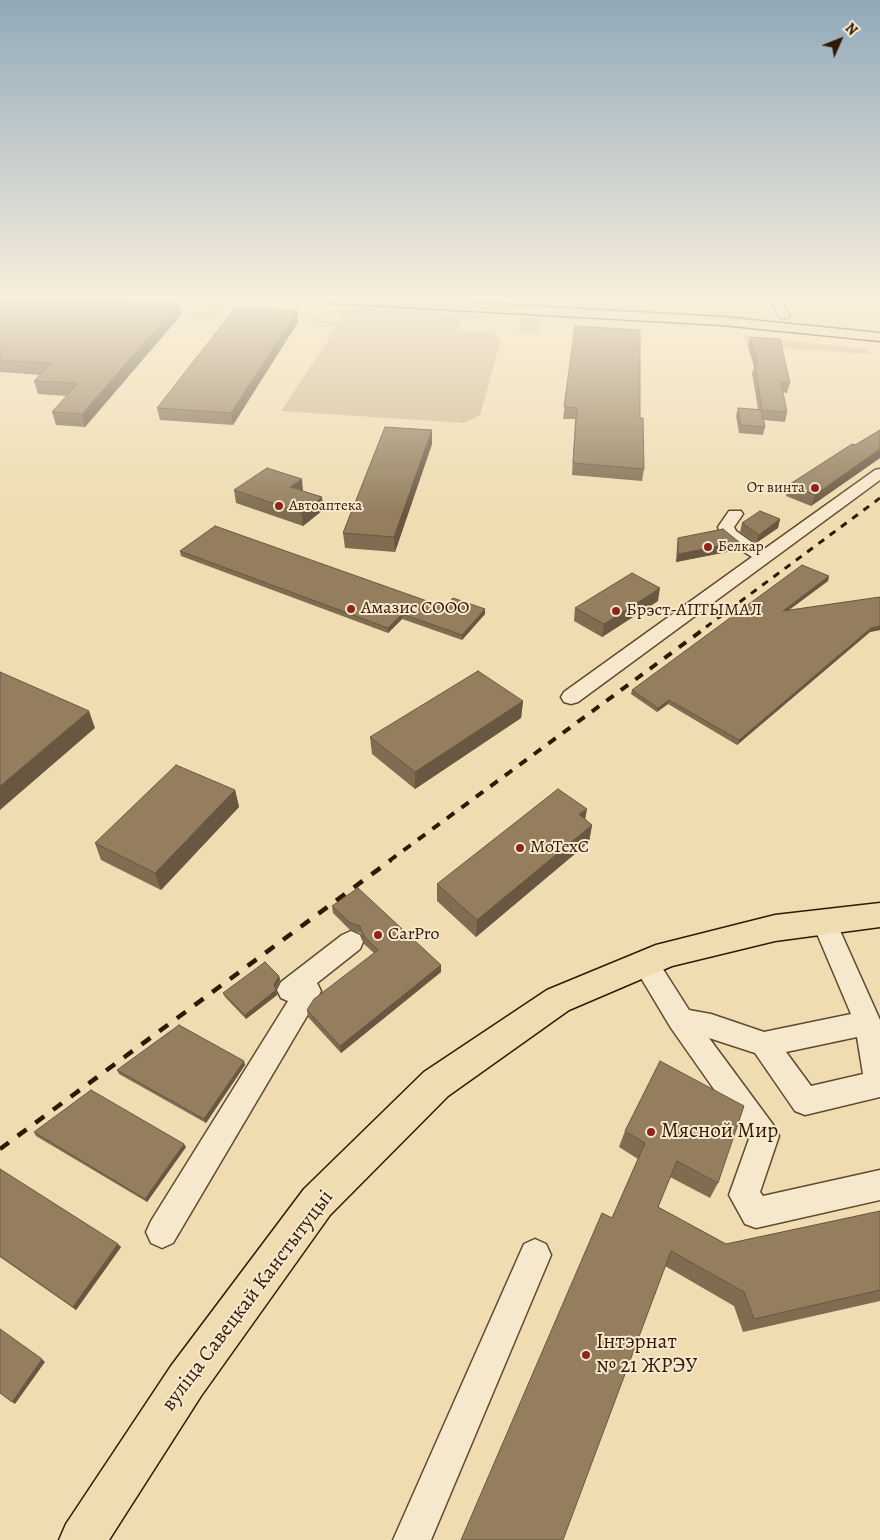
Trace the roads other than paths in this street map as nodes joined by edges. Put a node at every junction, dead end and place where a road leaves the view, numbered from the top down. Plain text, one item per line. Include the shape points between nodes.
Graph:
1 (880, 473) edge
2 (735, 514) dead end
3 (763, 557) junction
4 (571, 697) dead end
5 (880, 916) edge
6 (824, 922) junction
7 (351, 942) dead end
8 (645, 963) junction
9 (680, 1020) junction
10 (868, 1023) junction
11 (764, 1044) junction
12 (880, 1185) edge
13 (162, 1232) dead end
14 (536, 1255) dead end
15 (82, 1540) edge
16 (412, 1540) edge

1 - 3 lane
2 - 3 lane via 727,524 728,533
3 - 4 lane
5 - 6 main road, вуліца Савецкай Канстытуцыі
6 - 8 main road, вуліца Савецкай Канстытуцыі via 774,928 667,954
6 - 10 lane
7 - 13 lane via 295,986 308,990
8 - 9 lane
8 - 15 main road, вуліца Савецкай Канстытуцыі via 558,1000 436,1084 317,1202 186,1381
9 - 11 lane via 711,1026
9 - 12 lane via 764,1136 744,1195 756,1213
10 - 11 lane
10 - 11 lane via 879,1084 805,1101
14 - 16 lane

